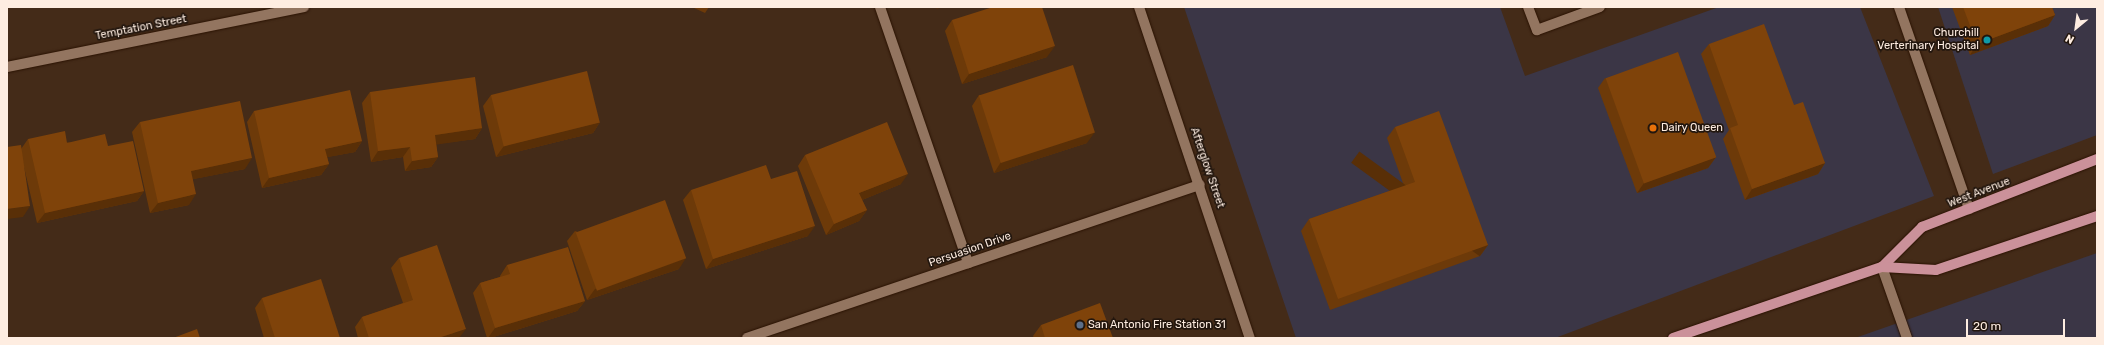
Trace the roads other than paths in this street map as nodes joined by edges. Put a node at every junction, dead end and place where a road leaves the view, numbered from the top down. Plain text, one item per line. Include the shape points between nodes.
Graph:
1 (304, 7) edge
2 (880, 7) edge
3 (1138, 7) edge
4 (1528, 7) edge
5 (1600, 7) edge
6 (1899, 7) edge
7 (7, 67) edge
8 (2097, 159) edge
9 (1200, 185) junction
10 (1969, 209) junction
11 (2097, 216) edge
12 (968, 263) junction
13 (1882, 267) junction
14 (747, 338) edge
15 (1250, 338) edge
16 (1673, 338) edge
17 (1907, 338) edge

1 - 7 street, Temptation Street
2 - 12 street
3 - 9 street, Afterglow Street
4 - 5 street via 1537,30
6 - 10 street
8 - 10 main road, West Avenue
9 - 12 street, Persuasion Drive
9 - 15 street, Afterglow Street
10 - 13 main road, West Avenue via 1922,227
11 - 13 main road, West Avenue via 1936,270
12 - 14 street, Persuasion Drive
13 - 16 main road, West Avenue
13 - 17 street

